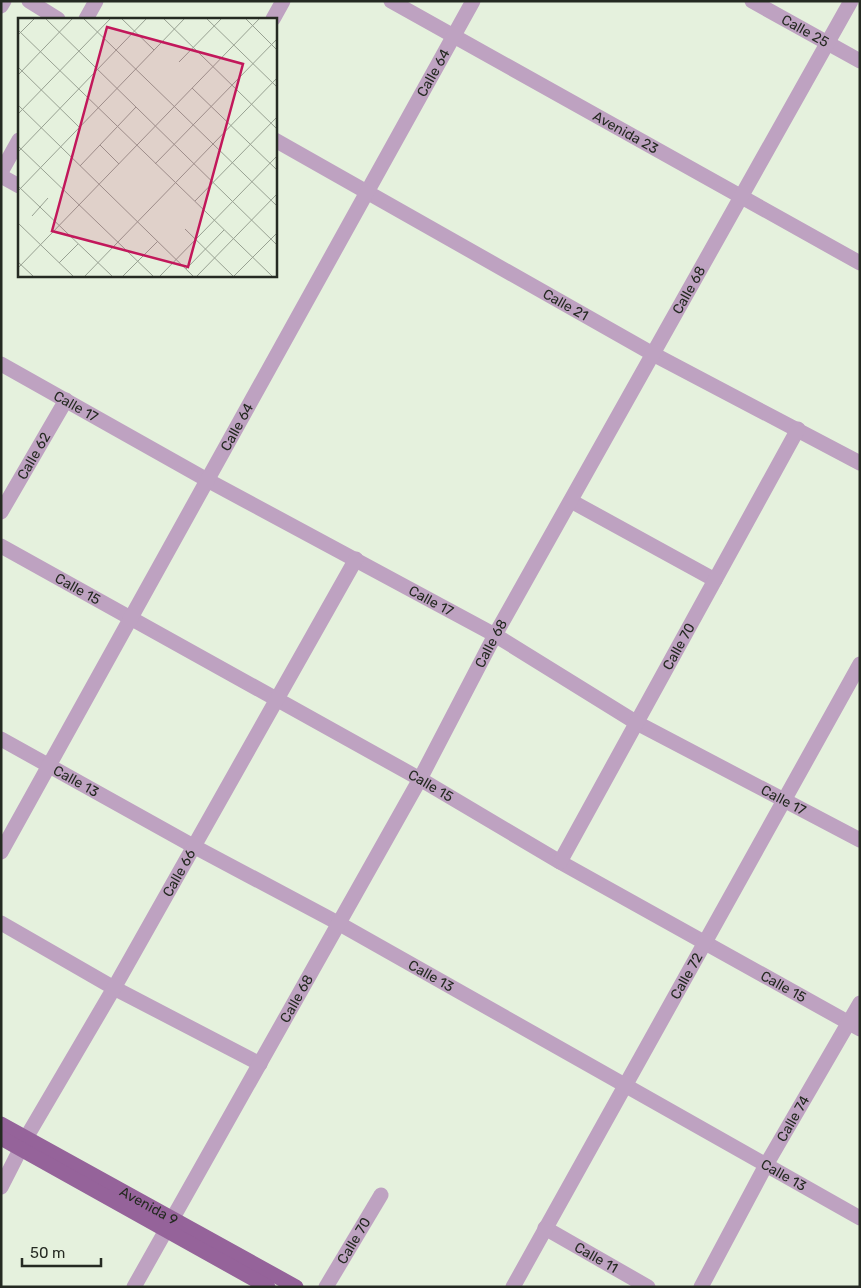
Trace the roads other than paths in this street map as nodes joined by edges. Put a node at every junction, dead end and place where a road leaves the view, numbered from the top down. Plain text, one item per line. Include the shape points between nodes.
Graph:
1 (4, 1) edge
2 (29, 1) edge
3 (96, 1) edge
4 (283, 1) edge
5 (391, 1) edge
6 (473, 1) edge
7 (752, 1) edge
8 (851, 1) edge
9 (1, 6) edge
10 (56, 18) edge
11 (87, 18) edge
12 (274, 18) edge
13 (454, 36) junction
14 (826, 42) junction
15 (860, 61) edge
16 (276, 141) edge
17 (18, 142) edge
18 (1, 172) edge
19 (1, 176) edge
20 (18, 185) edge
21 (369, 193) junction
22 (741, 195) junction
23 (860, 263) edge
24 (653, 354) junction
25 (1, 364) edge
26 (66, 400) junction
27 (798, 429) junction
28 (860, 462) edge
29 (209, 481) junction
30 (571, 500) junction
31 (1, 512) edge
32 (1, 546) edge
33 (356, 559) junction
34 (715, 580) junction
35 (133, 618) junction
36 (496, 635) junction
37 (860, 664) edge
38 (276, 701) junction
39 (637, 723) junction
40 (1, 739) edge
41 (49, 766) junction
42 (420, 779) junction
43 (784, 798) junction
44 (860, 840) edge
45 (195, 847) junction
46 (1, 852) edge
47 (560, 862) junction
48 (1, 923) edge
49 (338, 923) junction
50 (704, 942) junction
51 (114, 988) junction
52 (860, 1004) edge
53 (854, 1026) edge
54 (260, 1064) junction
55 (624, 1086) junction
56 (1, 1124) edge
57 (1, 1138) edge
58 (24, 1144) junction
59 (766, 1165) junction
60 (1, 1187) edge
61 (381, 1195) dead end
62 (860, 1218) edge
63 (170, 1223) junction
64 (545, 1228) junction
65 (134, 1287) edge
66 (268, 1287) edge
67 (296, 1287) edge
68 (326, 1287) edge
69 (513, 1287) edge
70 (648, 1287) edge
71 (701, 1287) edge

1 - 9 street
2 - 10 street
3 - 11 street
4 - 12 street
5 - 13 street, Avenida 23
6 - 13 street, Calle 64
7 - 14 street, Calle 25
8 - 14 street, Calle 68
13 - 21 street, Calle 64
13 - 22 street, Avenida 23
14 - 15 street, Calle 25
14 - 22 street, Calle 68
16 - 21 street, Calle 21
17 - 18 street
19 - 20 street
21 - 24 street, Calle 21
21 - 29 street, Calle 64
22 - 23 street, Avenida 23
22 - 24 street, Calle 68
24 - 27 street, Calle 21
24 - 30 street, Calle 68
25 - 26 street, Calle 17
26 - 29 street, Calle 17
26 - 31 street, Calle 62
27 - 28 street, Calle 21
27 - 34 street, Calle 70
29 - 33 street, Calle 17
29 - 35 street, Calle 64
30 - 34 street
30 - 36 street, Calle 68
32 - 35 street, Calle 15
33 - 36 street, Calle 17
33 - 38 street, Calle 66
34 - 39 street, Calle 70
35 - 38 street, Calle 15
35 - 41 street, Calle 64
36 - 39 street, Calle 17
36 - 42 street, Calle 68
37 - 43 street, Calle 72
38 - 42 street, Calle 15
38 - 45 street, Calle 66
39 - 43 street, Calle 17
39 - 47 street, Calle 70
40 - 41 street, Calle 13
41 - 45 street, Calle 13
41 - 46 street, Calle 64
42 - 47 street, Calle 15
42 - 49 street, Calle 68
43 - 44 street, Calle 17
43 - 50 street, Calle 72
45 - 49 street, Calle 13
45 - 51 street, Calle 66
47 - 50 street, Calle 15
48 - 51 street
49 - 54 street, Calle 68
49 - 55 street, Calle 13
50 - 53 street, Calle 15
50 - 55 street, Calle 72
51 - 54 street
51 - 58 street, Calle 66
52 - 53 street, Calle 74
53 - 59 street, Calle 74
54 - 63 street, Calle 68
55 - 59 street, Calle 13
55 - 64 street, Calle 72
56 - 58 main road, Avenida 9
57 - 58 main road, Avenida 9
58 - 60 street, Calle 66
58 - 63 main road, Avenida 9
59 - 62 street, Calle 13
59 - 71 street, Calle 74
61 - 68 street, Calle 70
63 - 65 street, Calle 68
63 - 66 main road, Avenida 9
63 - 67 main road, Avenida 9
64 - 69 street, Calle 72
64 - 70 street, Calle 11

